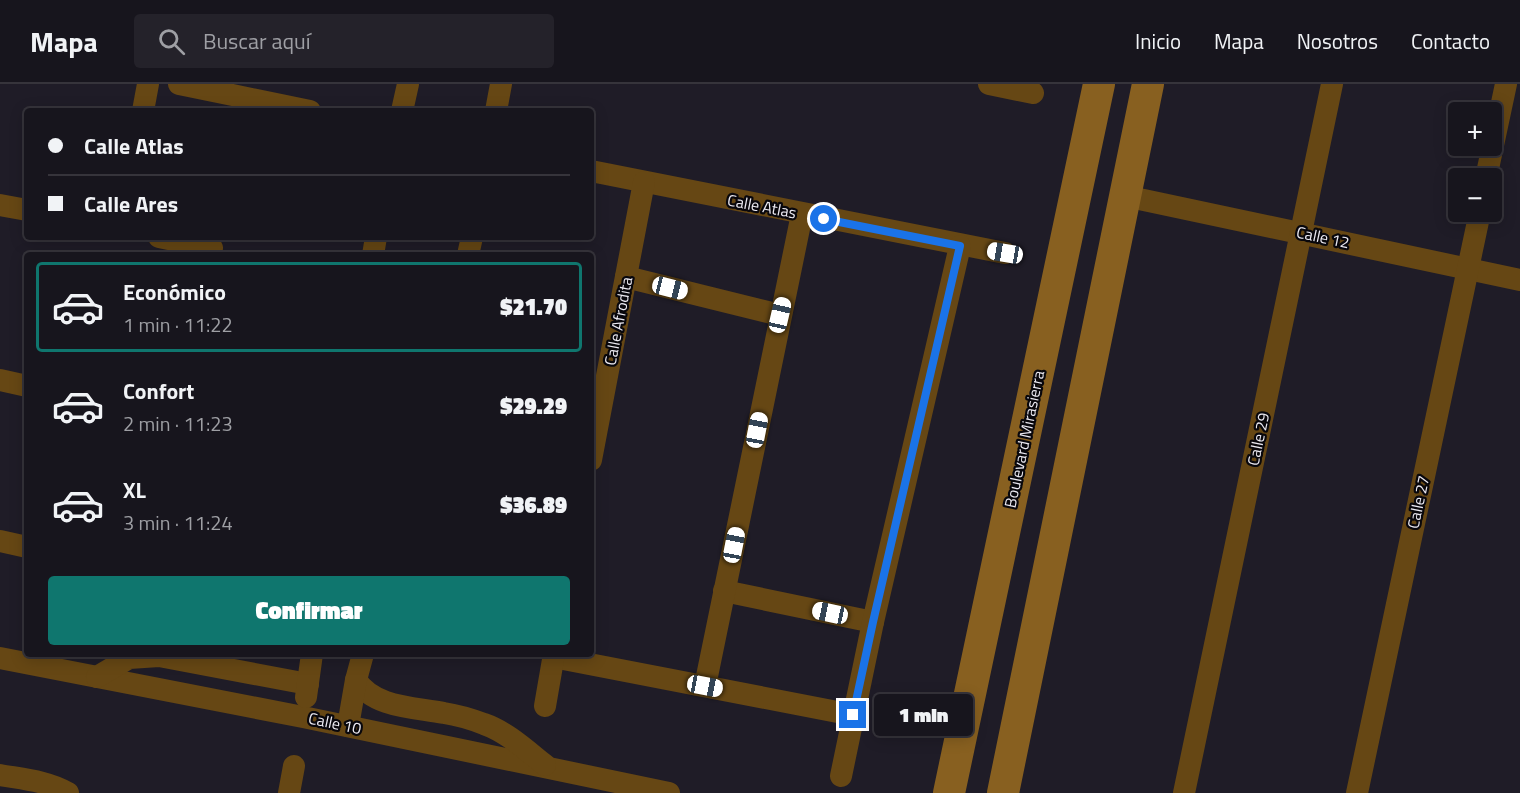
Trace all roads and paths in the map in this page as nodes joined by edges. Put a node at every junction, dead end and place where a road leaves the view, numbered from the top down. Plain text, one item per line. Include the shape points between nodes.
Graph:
1 (148, 84) edge
2 (179, 84) edge
3 (408, 84) edge
4 (501, 84) edge
5 (989, 84) edge
6 (1099, 84) edge
7 (1148, 84) edge
8 (1332, 84) edge
9 (1506, 84) edge
10 (1033, 93) dead end
11 (242, 104) edge
12 (144, 108) edge
13 (281, 108) edge
14 (403, 108) edge
15 (497, 108) edge
16 (1488, 168) edge
17 (594, 172) edge
18 (644, 182) junction
19 (1125, 196) junction
20 (0, 205) edge
21 (24, 209) edge
22 (802, 214) junction
23 (1478, 222) edge
24 (1301, 232) junction
25 (175, 240) edge
26 (960, 246) junction
27 (212, 247) edge
28 (1005, 253) dead end
29 (1468, 269) junction
30 (626, 278) junction
31 (1520, 280) edge
32 (780, 315) junction
33 (0, 380) edge
34 (24, 385) edge
35 (594, 444) edge
36 (0, 541) edge
37 (24, 546) edge
38 (724, 591) junction
39 (873, 622) junction
40 (144, 657) edge
41 (164, 657) edge
42 (312, 657) edge
43 (362, 657) edge
44 (553, 657) edge
45 (558, 657) edge
46 (0, 658) edge
47 (97, 677) junction
48 (356, 680) junction
49 (308, 684) junction
50 (705, 686) junction
51 (545, 706) dead end
52 (853, 715) junction
53 (303, 717) junction
54 (348, 726) junction
55 (294, 766) dead end
56 (548, 768) junction
57 (0, 775) edge
58 (841, 776) dead end
59 (68, 793) edge
60 (289, 793) edge
61 (669, 793) edge
62 (949, 793) edge
63 (1003, 793) edge
64 (1184, 793) edge
65 (1357, 793) edge

1 - 12 street
2 - 11 street
3 - 14 street
4 - 15 street
5 - 10 street
6 - 62 main road, Boulevard Mirasierra
7 - 19 main road
8 - 24 street, Calle 29
9 - 16 street
11 - 13 street
17 - 18 street, Calle Atlas
18 - 22 street, Calle Atlas
18 - 30 street, Calle Afrodita
19 - 24 street, Calle 12
19 - 63 main road
20 - 21 street
22 - 26 street, Calle Atlas
22 - 32 street
23 - 29 street, Calle 27
24 - 29 street, Calle 12
24 - 64 street, Calle 29
25 - 27 street
26 - 28 street, Calle Atlas
26 - 39 street
29 - 31 street, Calle 12
29 - 65 street, Calle 27
30 - 32 street
30 - 35 street, Calle Afrodita
32 - 38 street
33 - 34 street
36 - 37 street
38 - 39 street
38 - 50 street
39 - 52 street
40 - 47 street via 129,658
41 - 49 street
42 - 49 street
43 - 48 street
44 - 51 street
45 - 50 street
46 - 47 street, Calle 10
47 - 53 street, Calle 10
48 - 54 street
48 - 56 street via 362,689 379,699 487,725 521,745
49 - 53 street
50 - 52 street
52 - 58 street
53 - 54 street, Calle 10
54 - 56 street, Calle 10
55 - 60 street
56 - 61 street, Calle 10
57 - 59 street via 46,784

